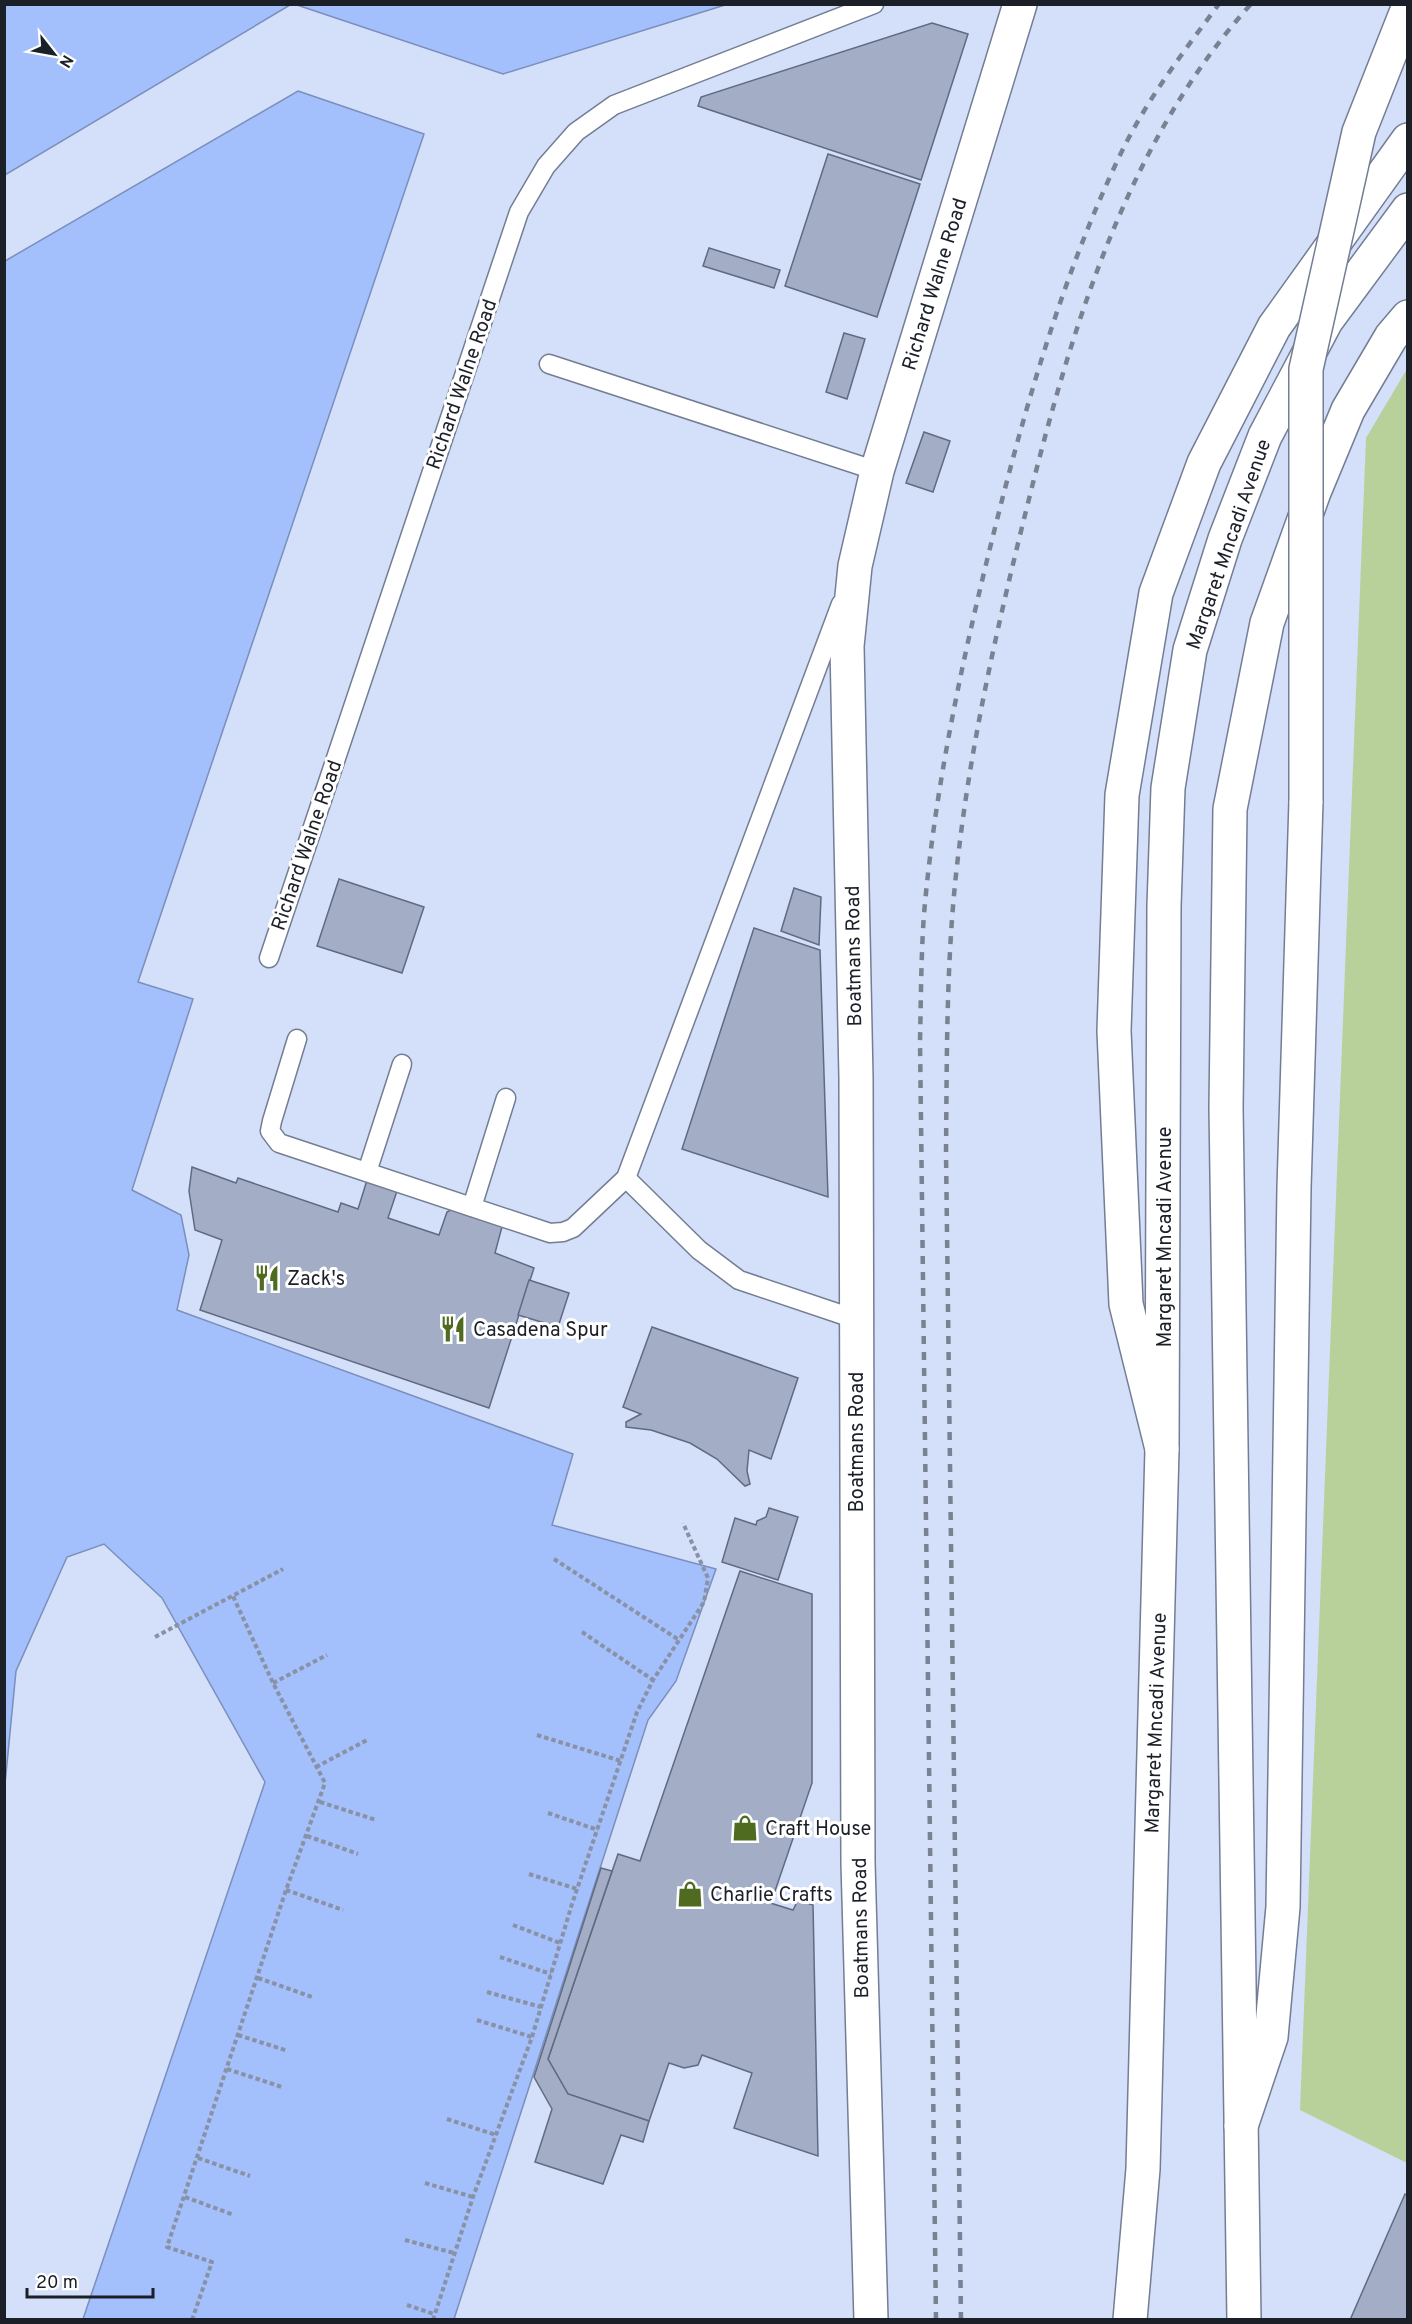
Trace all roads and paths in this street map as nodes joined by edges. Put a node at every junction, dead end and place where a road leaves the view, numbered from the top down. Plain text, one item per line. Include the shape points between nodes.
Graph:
1 (874, 4) edge
2 (1020, 4) edge
3 (1407, 8) edge
4 (1407, 140) edge
5 (1407, 210) edge
6 (1407, 317) edge
7 (549, 364) dead end
8 (877, 471) junction
9 (855, 566) junction
10 (268, 958) dead end
11 (297, 1039) dead end
12 (402, 1064) dead end
13 (506, 1098) dead end
14 (367, 1172) junction
15 (626, 1178) junction
16 (472, 1207) junction
17 (855, 1318) junction
18 (1162, 1449) junction
19 (683, 1522) dead end
20 (554, 1559) dead end
21 (283, 1569) dead end
22 (232, 1594) junction
23 (582, 1632) dead end
24 (155, 1637) dead end
25 (679, 1640) junction
26 (327, 1655) dead end
27 (653, 1680) junction
28 (273, 1683) junction
29 (537, 1735) dead end
30 (369, 1739) dead end
31 (621, 1761) junction
32 (316, 1767) junction
33 (320, 1802) junction
34 (548, 1813) dead end
35 (376, 1820) dead end
36 (598, 1830) junction
37 (307, 1836) junction
38 (358, 1854) dead end
39 (529, 1874) dead end
40 (577, 1889) junction
41 (286, 1890) junction
42 (343, 1910) dead end
43 (513, 1925) dead end
44 (560, 1943) junction
45 (500, 1957) dead end
46 (551, 1974) junction
47 (258, 1978) junction
48 (487, 1992) dead end
49 (312, 1997) dead end
50 (541, 2007) junction
51 (477, 2020) dead end
52 (238, 2035) junction
53 (532, 2037) junction
54 (288, 2051) dead end
55 (227, 2069) junction
56 (282, 2087) dead end
57 (447, 2119) dead end
58 (1241, 2126) junction
59 (496, 2135) junction
60 (198, 2157) junction
61 (250, 2176) dead end
62 (425, 2183) dead end
63 (185, 2197) junction
64 (473, 2197) junction
65 (234, 2215) dead end
66 (405, 2240) dead end
67 (454, 2253) junction
68 (407, 2305) dead end
69 (434, 2317) edge
70 (192, 2319) edge
71 (871, 2319) edge
72 (1130, 2319) edge
73 (1244, 2319) edge

1 - 10 lane, Richard Walne Road via 614,105 576,132 546,166 519,212
2 - 8 main road, Richard Walne Road
3 - 58 main road, bridge via 1359,132 1306,369 1306,801 1294,1200 1283,1907 1271,2037
4 - 18 main road via 1275,327 1204,463 1156,593 1122,795 1114,1031 1126,1304
5 - 18 main road, Margaret Mncadi Avenue via 1326,321 1265,436 1225,539 1190,650 1168,800 1164,906
6 - 58 main road via 1348,410 1310,502 1267,623 1230,809 1226,1107
7 - 8 lane
8 - 9 main road, Richard Walne Road
9 - 15 lane
9 - 17 main road, Boatmans Road via 847,646 847,710 856,1078
11 - 14 lane via 272,1121 273,1138
12 - 14 lane
13 - 16 lane
14 - 16 lane
15 - 16 lane via 573,1228 563,1232 550,1233
15 - 17 lane via 699,1250 739,1280
17 - 71 main road, Boatmans Road via 858,1863
18 - 72 main road, Margaret Mncadi Avenue via 1143,2169
19 - 25 path via 708,1578 704,1602
20 - 25 path
21 - 22 path
22 - 24 path
22 - 28 path
23 - 27 path
25 - 27 path
26 - 28 path
27 - 31 path via 637,1712
28 - 32 path
29 - 31 path
30 - 32 path
31 - 36 path
32 - 33 path via 325,1783
33 - 35 path
33 - 37 path
34 - 36 path
36 - 40 path
37 - 38 path
37 - 41 path
39 - 40 path
40 - 44 path
41 - 42 path
41 - 47 path
43 - 44 path
44 - 46 path
45 - 46 path
46 - 50 path
47 - 49 path
47 - 52 path
48 - 50 path
50 - 53 path
51 - 53 path
52 - 54 path
52 - 55 path
53 - 59 path
55 - 56 path
55 - 60 path
57 - 59 path
58 - 73 main road
59 - 64 path
60 - 61 path
60 - 63 path
62 - 64 path
63 - 65 path
63 - 70 path via 167,2247 212,2262
64 - 67 path
66 - 67 path
67 - 69 path
68 - 69 path

